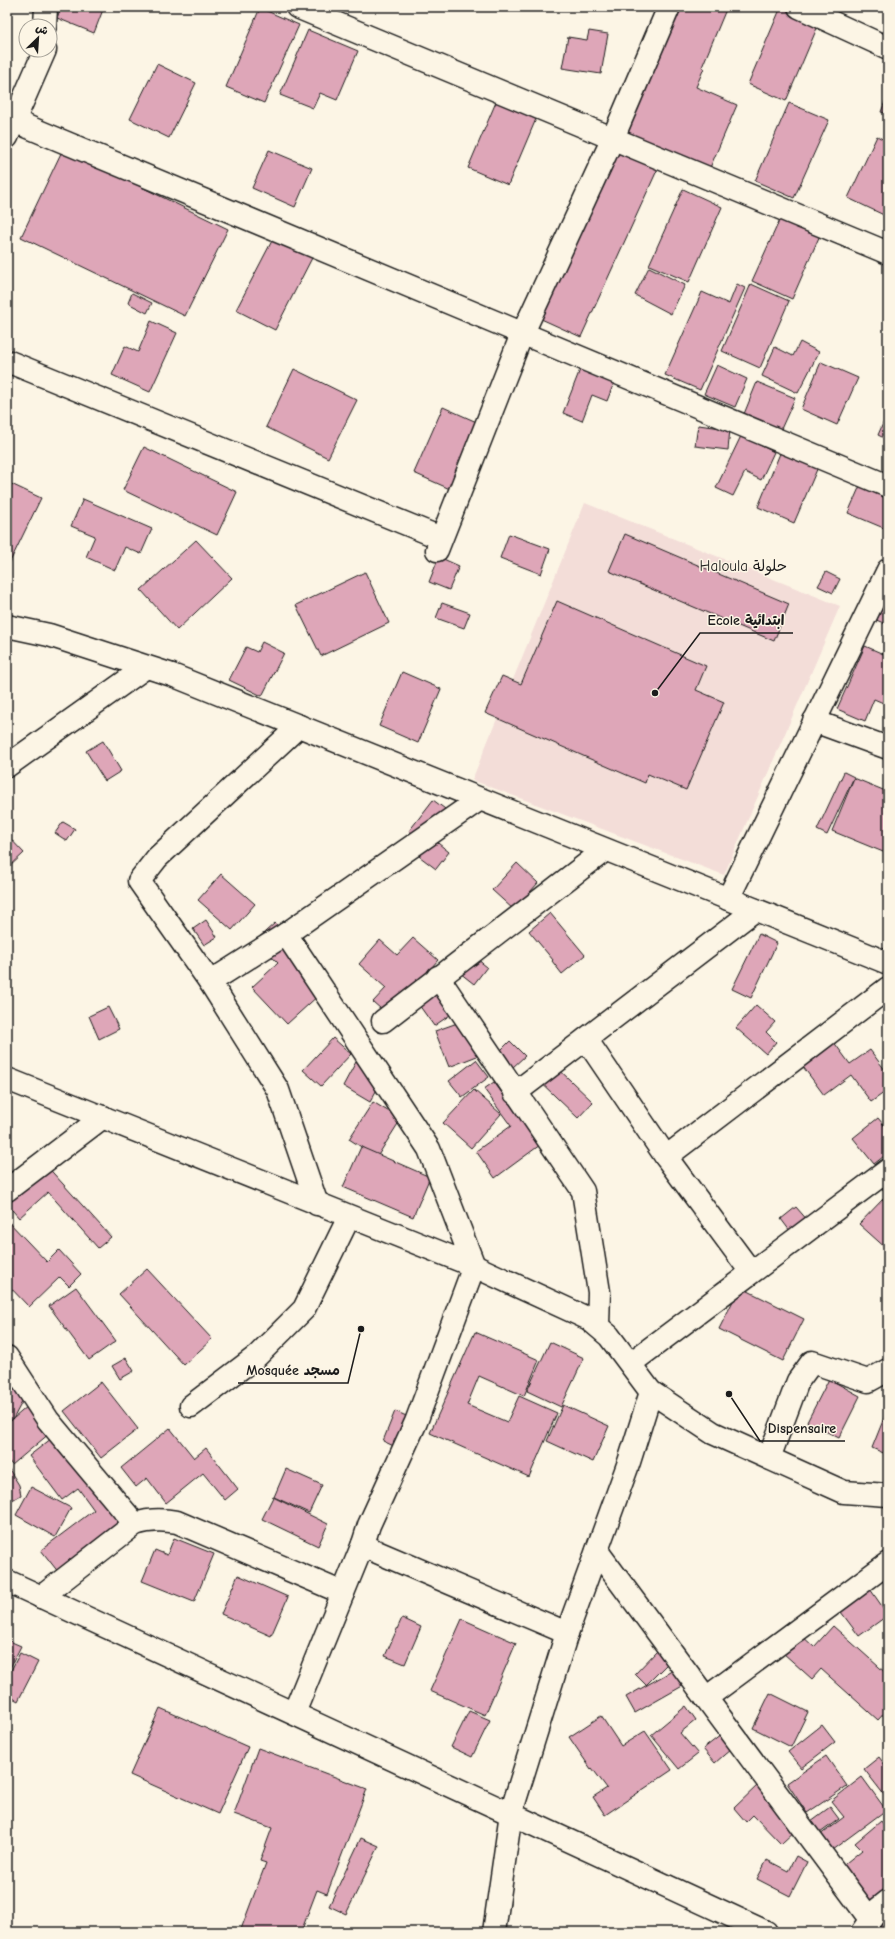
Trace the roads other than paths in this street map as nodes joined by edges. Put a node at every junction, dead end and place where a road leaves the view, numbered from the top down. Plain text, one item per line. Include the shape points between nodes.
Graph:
1 (46, 7) edge
2 (297, 7) edge
3 (669, 7) edge
4 (799, 7) edge
5 (46, 18) edge
6 (888, 46) edge
7 (41, 58) edge
8 (10, 129) edge
9 (613, 138) junction
10 (888, 253) edge
11 (522, 333) junction
12 (7, 361) edge
13 (888, 486) edge
14 (888, 570) edge
15 (7, 626) edge
16 (146, 667) junction
17 (814, 721) junction
18 (299, 726) junction
19 (888, 748) edge
20 (7, 766) edge
21 (480, 799) junction
22 (605, 850) junction
23 (728, 899) junction
24 (755, 910) junction
25 (286, 934) junction
26 (888, 963) edge
27 (438, 977) junction
28 (210, 982) junction
29 (888, 988) edge
30 (383, 1021) dead end
31 (586, 1040) junction
32 (7, 1079) edge
33 (516, 1093) junction
34 (103, 1117) junction
35 (666, 1157) junction
36 (888, 1170) edge
37 (7, 1190) edge
38 (317, 1204) junction
39 (349, 1217) junction
40 (474, 1266) junction
41 (751, 1272) junction
42 (598, 1326) junction
43 (7, 1357) edge
44 (631, 1364) junction
45 (888, 1370) edge
46 (651, 1392) junction
47 (191, 1406) dead end
48 (769, 1458) junction
49 (888, 1495) edge
50 (135, 1524) junction
51 (362, 1544) junction
52 (597, 1551) junction
53 (888, 1563) edge
54 (7, 1581) edge
55 (343, 1593) junction
56 (41, 1597) junction
57 (567, 1633) junction
58 (706, 1698) junction
59 (294, 1713) junction
60 (511, 1813) junction
61 (888, 1901) edge
62 (866, 1925) edge
63 (494, 1932) edge
64 (766, 1932) edge

1 - 5 street
2 - 9 street
3 - 9 street
4 - 6 street
7 - 8 street
8 - 11 street
9 - 10 street
9 - 11 street
11 - 12 street via 434,542
11 - 13 street
14 - 17 street
15 - 16 street via 48,635
16 - 18 street
16 - 20 street
17 - 19 street
17 - 23 street
18 - 21 street
18 - 28 street via 157,858 139,881
21 - 22 street
21 - 25 street
22 - 23 street
22 - 27 street
23 - 24 street
24 - 26 street
24 - 31 street
25 - 28 street
25 - 40 street via 429,1148
27 - 30 street
27 - 33 street
28 - 38 street via 278,1090
29 - 35 street
31 - 33 street
31 - 35 street
32 - 34 street
33 - 42 street via 583,1191 600,1292
34 - 37 street
34 - 38 street
35 - 41 street
36 - 41 street
38 - 39 street
39 - 40 street
39 - 47 street via 304,1309 257,1356
40 - 42 street via 589,1319
40 - 51 street via 416,1422
41 - 44 street
42 - 44 street
43 - 50 street via 48,1420
44 - 46 street
45 - 48 street via 868,1381 812,1362 798,1381
46 - 48 street via 713,1432
46 - 52 street
48 - 49 street via 844,1492
50 - 55 street via 161,1519 178,1522
50 - 56 street
51 - 55 street
51 - 57 street
52 - 57 street
52 - 58 street
53 - 58 street
54 - 56 street
55 - 59 street
56 - 59 street
57 - 60 street
58 - 62 street
59 - 60 street
60 - 63 street
60 - 64 street
61 - 62 street

